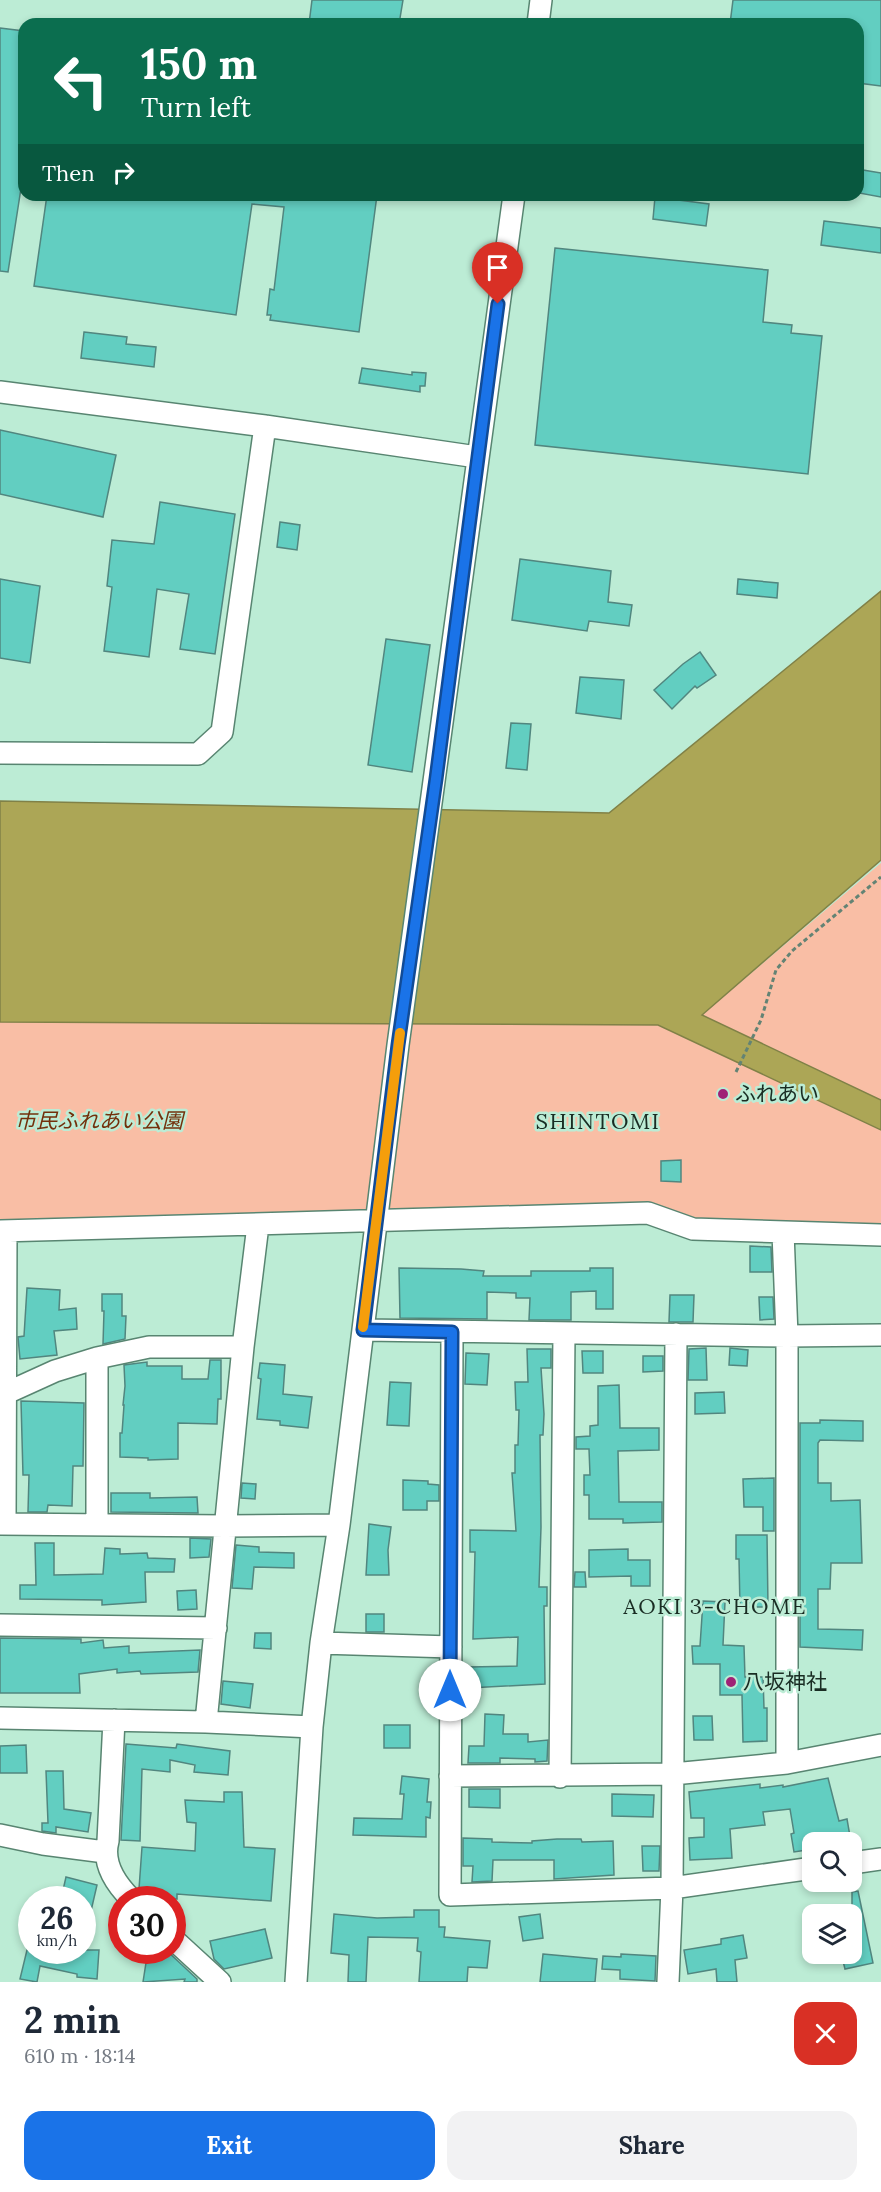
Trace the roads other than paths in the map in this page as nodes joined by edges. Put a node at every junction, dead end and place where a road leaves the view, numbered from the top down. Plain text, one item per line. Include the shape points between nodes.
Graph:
1 (541, 0) edge
2 (539, 18) edge
3 (513, 201) edge
4 (0, 393) edge
5 (265, 426) junction
6 (477, 457) junction
7 (0, 753) edge
8 (376, 1221) junction
9 (258, 1225) junction
10 (3, 1231) edge
11 (783, 1232) junction
12 (881, 1235) edge
13 (363, 1330) junction
14 (452, 1332) junction
15 (564, 1333) junction
16 (676, 1334) junction
17 (881, 1335) edge
18 (787, 1336) junction
19 (243, 1347) junction
20 (97, 1358) junction
21 (2, 1395) edge
22 (2, 1524) edge
23 (97, 1525) junction
24 (339, 1525) junction
25 (225, 1526) junction
26 (0, 1625) edge
27 (216, 1628) junction
28 (321, 1643) junction
29 (451, 1647) junction
30 (0, 1719) edge
31 (114, 1720) junction
32 (206, 1722) junction
33 (312, 1727) junction
34 (881, 1744) edge
35 (787, 1763) junction
36 (673, 1774) junction
37 (450, 1776) junction
38 (560, 1777) junction
39 (0, 1835) edge
40 (105, 1852) junction
41 (881, 1859) edge
42 (862, 1862) edge
43 (802, 1870) edge
44 (120, 1886) edge
45 (672, 1888) junction
46 (186, 1951) edge
47 (220, 1982) edge
48 (296, 1982) edge
49 (668, 1982) edge

1 - 2 street
3 - 6 street
4 - 5 street
5 - 6 street
5 - 7 street via 222,732 198,754
6 - 8 street
8 - 9 street
8 - 11 street via 648,1213 693,1229
8 - 13 street
9 - 10 street
9 - 19 street
10 - 21 street
11 - 12 street
11 - 18 street
13 - 14 street
13 - 24 street
14 - 15 street
14 - 29 street
15 - 16 street
15 - 38 street
16 - 18 street
16 - 36 street
17 - 18 street
18 - 35 street
19 - 20 street via 149,1347
19 - 25 street
20 - 21 street via 55,1371
20 - 23 street
21 - 22 street
22 - 23 street
23 - 25 street
24 - 25 street
24 - 28 street
25 - 27 street
26 - 27 street
27 - 32 street
28 - 29 street
28 - 33 street
29 - 37 street
30 - 31 street
31 - 32 street
31 - 40 street
32 - 33 street
33 - 48 street
34 - 35 street
35 - 36 street
36 - 38 street
36 - 45 street
37 - 38 street
37 - 45 street via 450,1895
39 - 40 street
40 - 44 street
41 - 42 street
43 - 45 street
45 - 49 street
46 - 47 street

